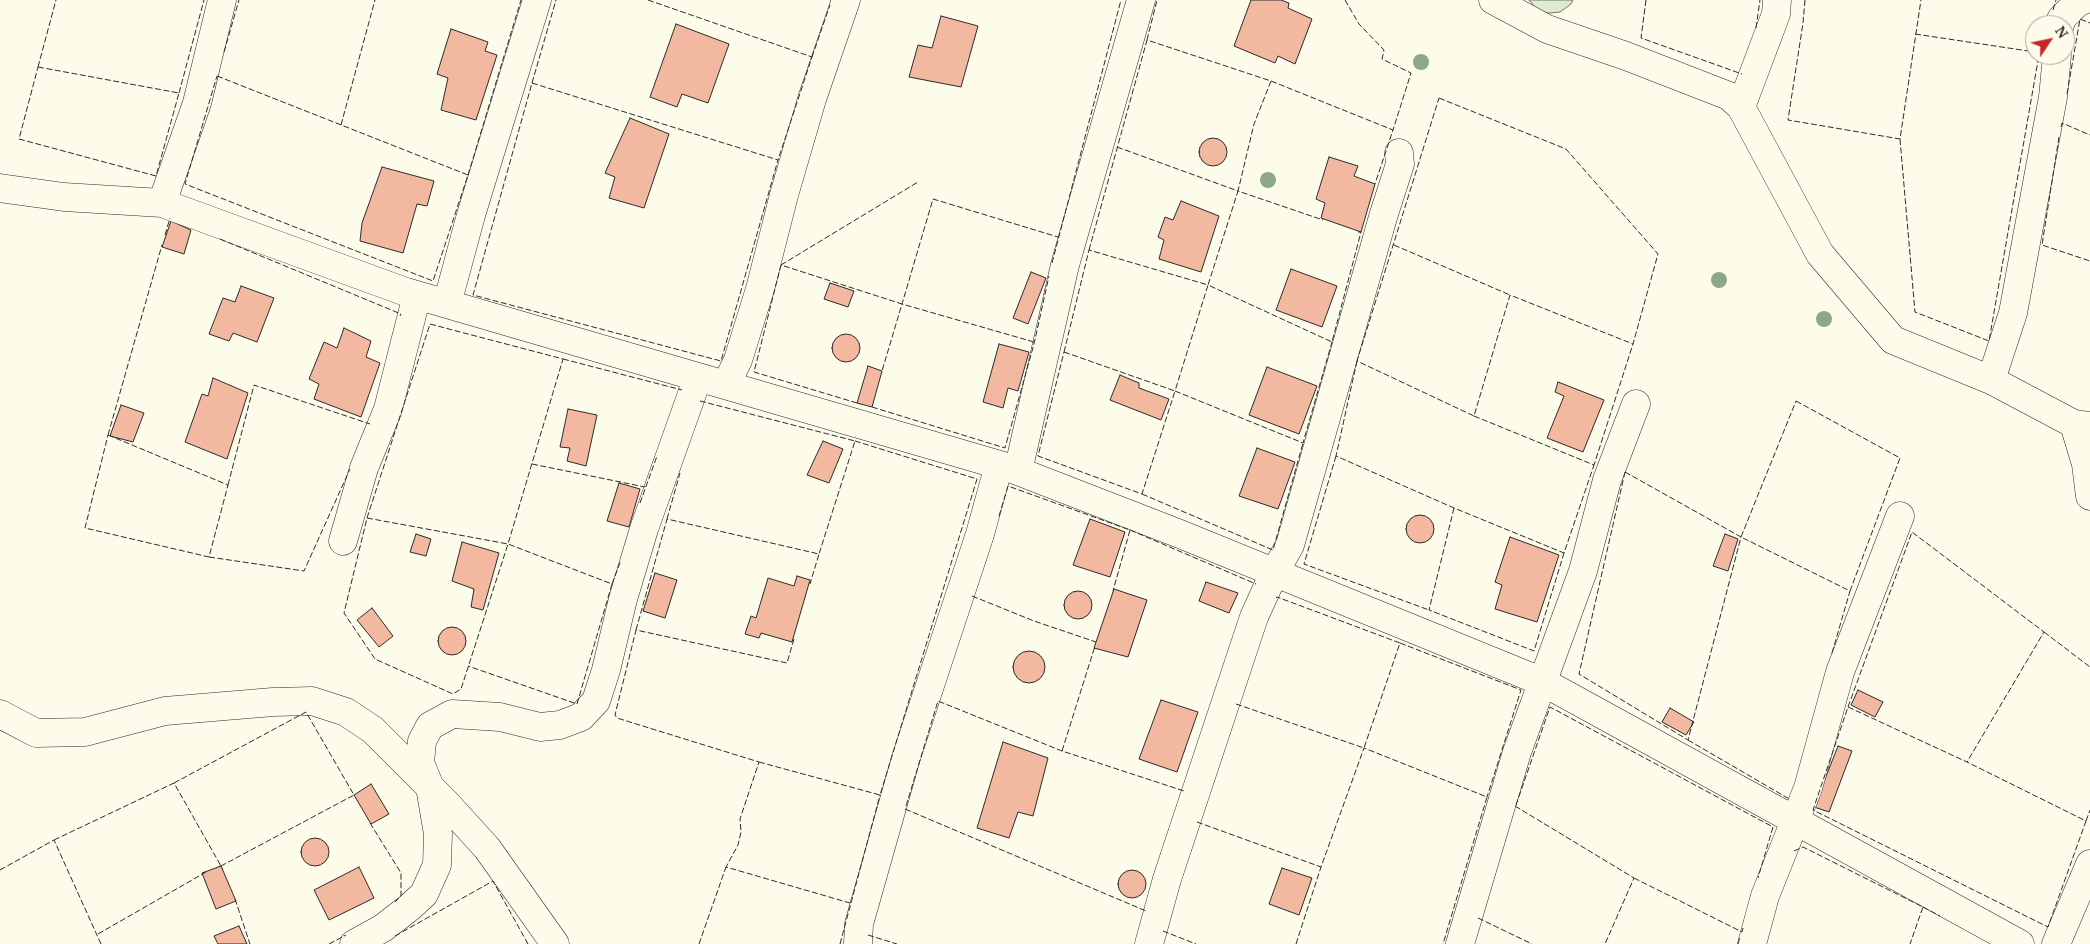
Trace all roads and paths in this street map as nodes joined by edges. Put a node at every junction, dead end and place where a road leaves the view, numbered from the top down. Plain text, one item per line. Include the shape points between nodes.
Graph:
1 (222, 0) edge
2 (537, 0) edge
3 (846, 0) edge
4 (1141, 0) edge
5 (1493, 0) edge
6 (1777, 0) edge
7 (2084, 0) edge
8 (2065, 15) edge
9 (2056, 65) edge
10 (1741, 107) junction
11 (1399, 152) dead end
12 (0, 188) edge
13 (162, 203) junction
14 (417, 294) junction
15 (447, 304) junction
16 (698, 377) junction
17 (1991, 380) junction
18 (726, 385) junction
19 (1636, 404) dead end
20 (2082, 425) edge
21 (1008, 468) junction
22 (2090, 496) edge
23 (1900, 516) dead end
24 (343, 541) dead end
25 (1274, 573) junction
26 (1543, 682) junction
27 (0, 714) edge
28 (430, 787) junction
29 (1794, 820) junction
30 (2090, 864) edge
31 (354, 944) edge
32 (555, 944) edge
33 (858, 944) edge
34 (1149, 944) edge
35 (1460, 944) edge
36 (1752, 944) edge
37 (2020, 944) edge
38 (2056, 944) edge

1 - 13 street via 197,103
2 - 15 street
3 - 18 street via 784,195 760,290 738,360
4 - 21 street
5 - 10 street via 1546,29 1729,96
6 - 10 street via 1776,14
7 - 8 street
9 - 17 street via 2013,313
10 - 17 street via 1820,254 1894,340
11 - 25 street via 1400,164 1290,545
12 - 13 street via 64,197
13 - 14 street
14 - 15 street
14 - 24 street via 388,409 364,468
15 - 16 street
16 - 18 street
16 - 28 street via 642,538 596,701 581,717 560,725 540,727 500,717 452,714 430,726 422,741 420,763
17 - 20 street
18 - 21 street
19 - 26 street via 1607,480 1583,571
20 - 22 street
21 - 25 street
21 - 33 street via 980,534 906,758 859,924
23 - 29 street via 1840,672 1808,788
25 - 26 street
25 - 34 street via 1248,636 1167,879
26 - 29 street
26 - 35 street via 1517,752
27 - 28 street via 36,733 85,732 165,711 312,701 346,712 373,730
28 - 31 street via 438,834 437,865 424,894 383,928
28 - 32 street via 487,848
29 - 36 street via 1765,896
29 - 37 street
30 - 38 street

